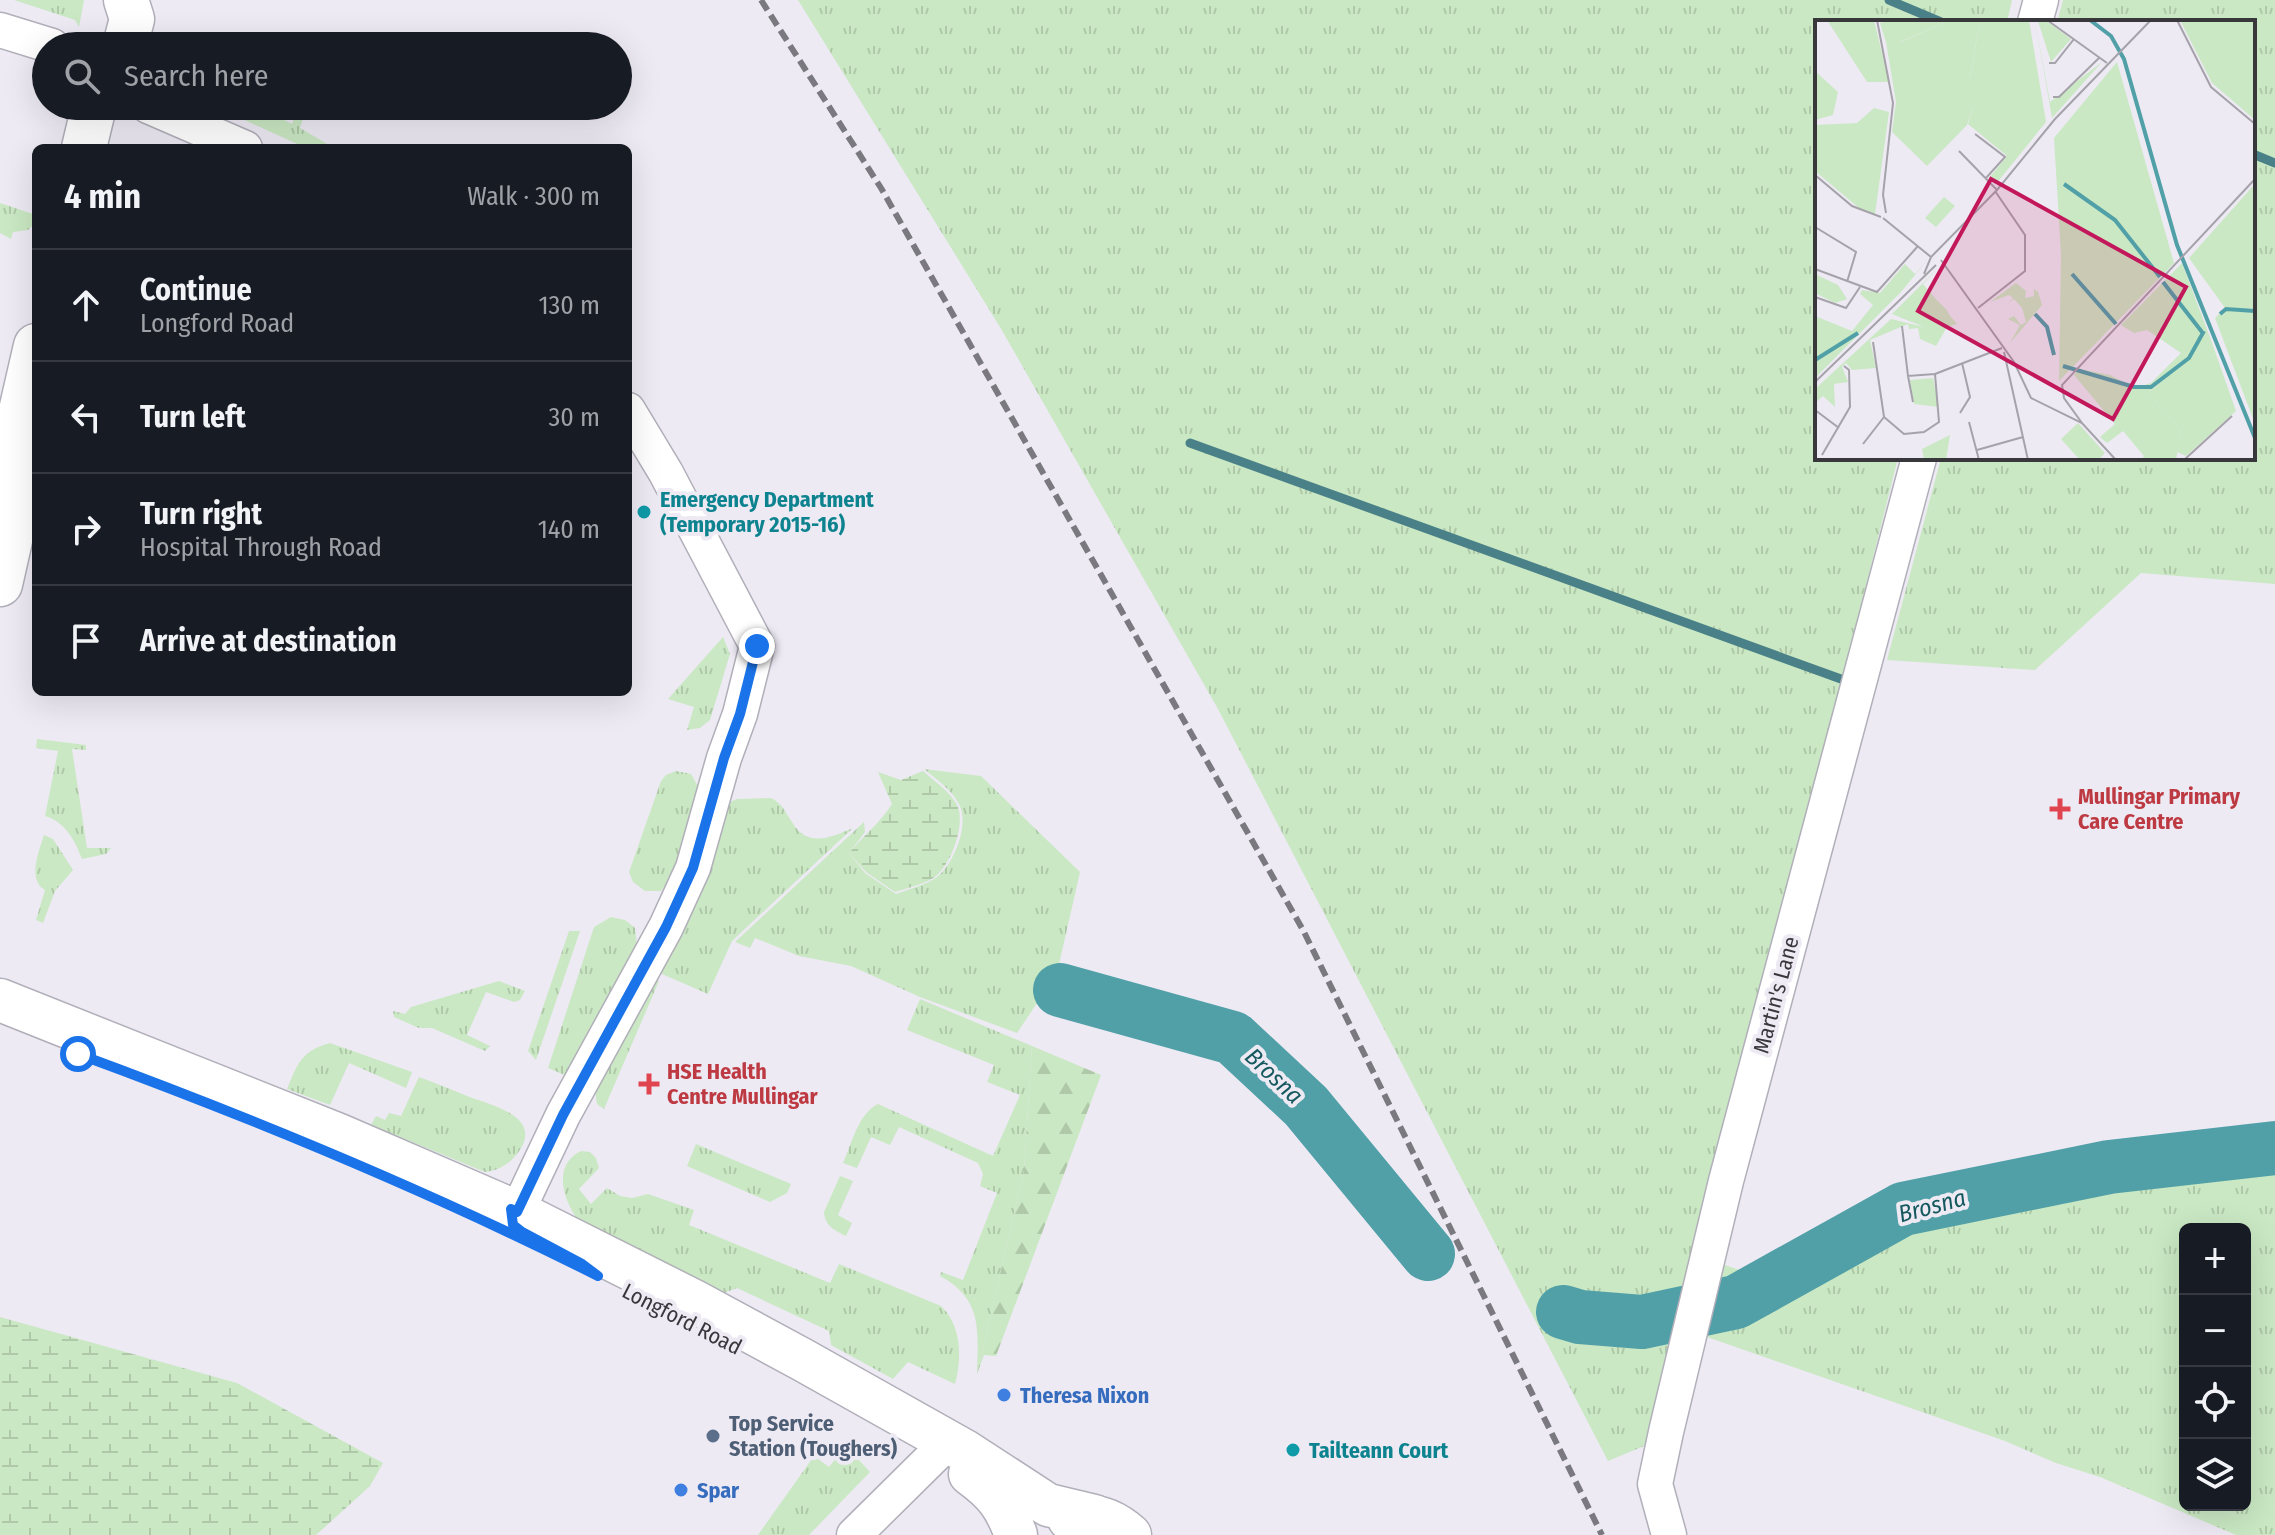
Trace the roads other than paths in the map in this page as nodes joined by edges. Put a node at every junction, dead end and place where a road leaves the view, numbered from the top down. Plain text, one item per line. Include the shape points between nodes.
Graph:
1 (115, 0) edge
2 (126, 0) edge
3 (2041, 0) edge
4 (2036, 20) edge
5 (0, 30) edge
6 (110, 32) edge
7 (129, 32) edge
8 (32, 40) edge
9 (91, 120) edge
10 (108, 120) edge
11 (180, 120) edge
12 (85, 144) edge
13 (102, 144) edge
14 (236, 144) edge
15 (32, 363) edge
16 (632, 417) edge
17 (32, 446) edge
18 (1918, 460) edge
19 (0, 502) edge
20 (0, 584) edge
21 (0, 1000) edge
22 (0, 1031) edge
23 (514, 1210) junction
24 (598, 1276) junction
25 (753, 1333) junction
26 (825, 1391) junction
27 (938, 1452) junction
28 (1112, 1526) edge
29 (854, 1535) edge
30 (1016, 1535) edge
31 (1045, 1535) edge
32 (1669, 1535) edge

1 - 6 main road
2 - 7 main road via 132,19
3 - 4 street
5 - 8 street
9 - 12 main road
10 - 13 main road
11 - 14 street
15 - 19 main road
16 - 23 street via 757,646 693,868
17 - 20 main road
18 - 32 street, Martin's Lane via 1695,1311 1655,1484
21 - 23 street
22 - 24 street, Longford Road via 92,1058 353,1161
23 - 24 street via 513,1225
23 - 25 street
24 - 26 street, Longford Road
25 - 26 street via 820,1376
25 - 28 street via 965,1451 1048,1505
26 - 27 street, Longford Road
27 - 29 street
27 - 30 street, Longford Road via 990,1489 1005,1507
28 - 31 street via 1078,1516

